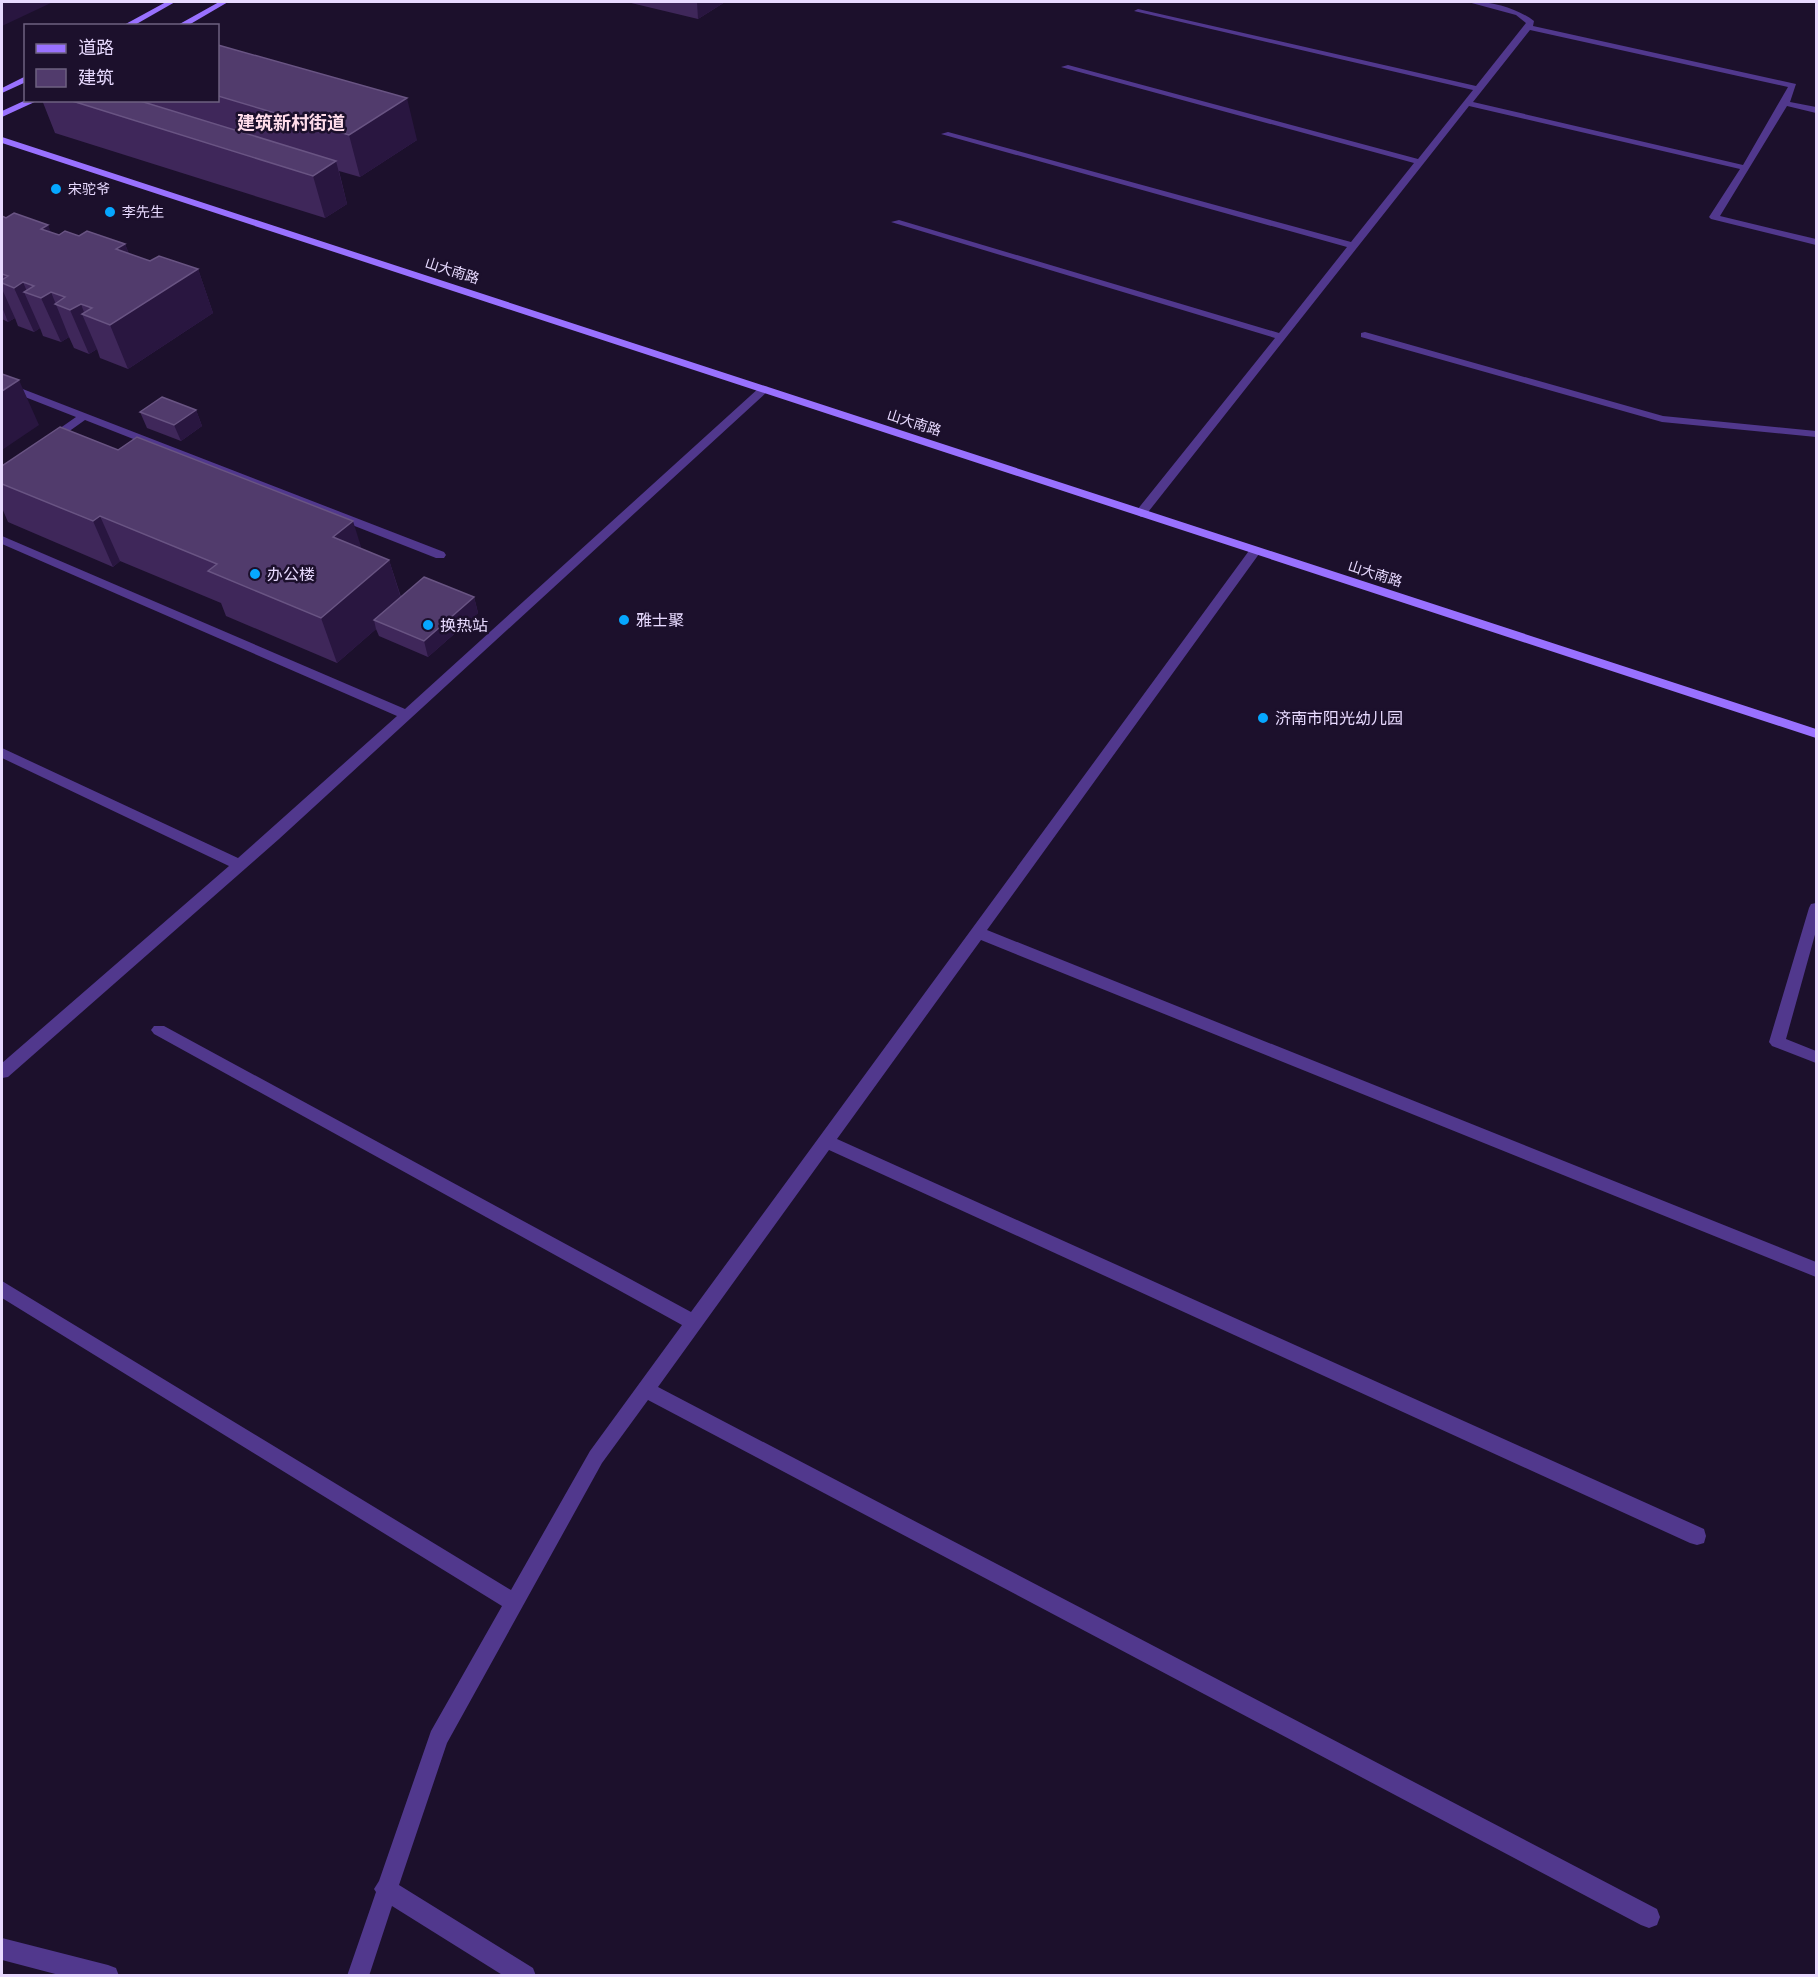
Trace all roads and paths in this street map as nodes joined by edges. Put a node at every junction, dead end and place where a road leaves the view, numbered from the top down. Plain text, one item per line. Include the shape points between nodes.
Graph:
1 (171, 2) edge
2 (224, 2) edge
3 (1472, 2) edge
4 (1138, 11) dead end
5 (130, 24) edge
6 (184, 24) edge
7 (1527, 27) junction
8 (1065, 68) dead end
9 (24, 79) edge
10 (1478, 89) junction
11 (2, 91) edge
12 (29, 102) edge
13 (1467, 103) junction
14 (1785, 103) junction
15 (1816, 110) edge
16 (2, 114) edge
17 (945, 134) dead end
18 (2, 140) edge
19 (1420, 162) junction
20 (1746, 168) junction
21 (896, 222) dead end
22 (1816, 242) edge
23 (1353, 246) junction
24 (1365, 335) dead end
25 (1281, 337) junction
26 (2, 384) edge
27 (764, 389) junction
28 (84, 416) junction
29 (1816, 434) edge
30 (38, 449) edge
31 (1141, 513) junction
32 (2, 540) edge
33 (1255, 551) junction
34 (441, 555) dead end
35 (407, 715) junction
36 (1816, 734) edge
37 (2, 753) edge
38 (240, 865) junction
39 (1816, 908) edge
40 (977, 932) junction
41 (159, 1030) dead end
42 (1816, 1057) edge
43 (2, 1072) edge
44 (825, 1141) junction
45 (1816, 1270) edge
46 (2, 1289) edge
47 (693, 1322) junction
48 (645, 1389) junction
49 (1697, 1536) dead end
50 (513, 1602) junction
51 (385, 1889) junction
52 (1649, 1917) dead end
53 (2, 1949) edge
54 (108, 1976) edge
55 (358, 1976) edge
56 (525, 1976) edge

1 - 5 main road
2 - 6 main road
3 - 7 street via 1519,13 1531,23
4 - 10 street
7 - 10 street
7 - 14 street via 1793,86
8 - 19 street
9 - 11 main road
10 - 13 street
12 - 16 main road
13 - 19 street
13 - 20 street
14 - 15 street
14 - 20 street
17 - 23 street
18 - 27 main road, 山大南路
19 - 23 street
20 - 22 street via 1714,217
21 - 25 street
23 - 25 street
24 - 29 street via 1662,419
25 - 31 street
26 - 28 street
27 - 31 main road, 山大南路
27 - 35 street
28 - 30 street
28 - 34 street
31 - 33 main road, 山大南路
32 - 35 street
33 - 36 main road, 山大南路
33 - 40 street
35 - 38 street
37 - 38 street
38 - 43 street
39 - 42 street via 1777,1042
40 - 44 street
40 - 45 street
41 - 47 street
44 - 47 street
44 - 49 street
46 - 50 street
47 - 48 street
48 - 50 street via 596,1457
48 - 52 street
50 - 51 street via 438,1738
51 - 55 street
51 - 56 street
53 - 54 street

